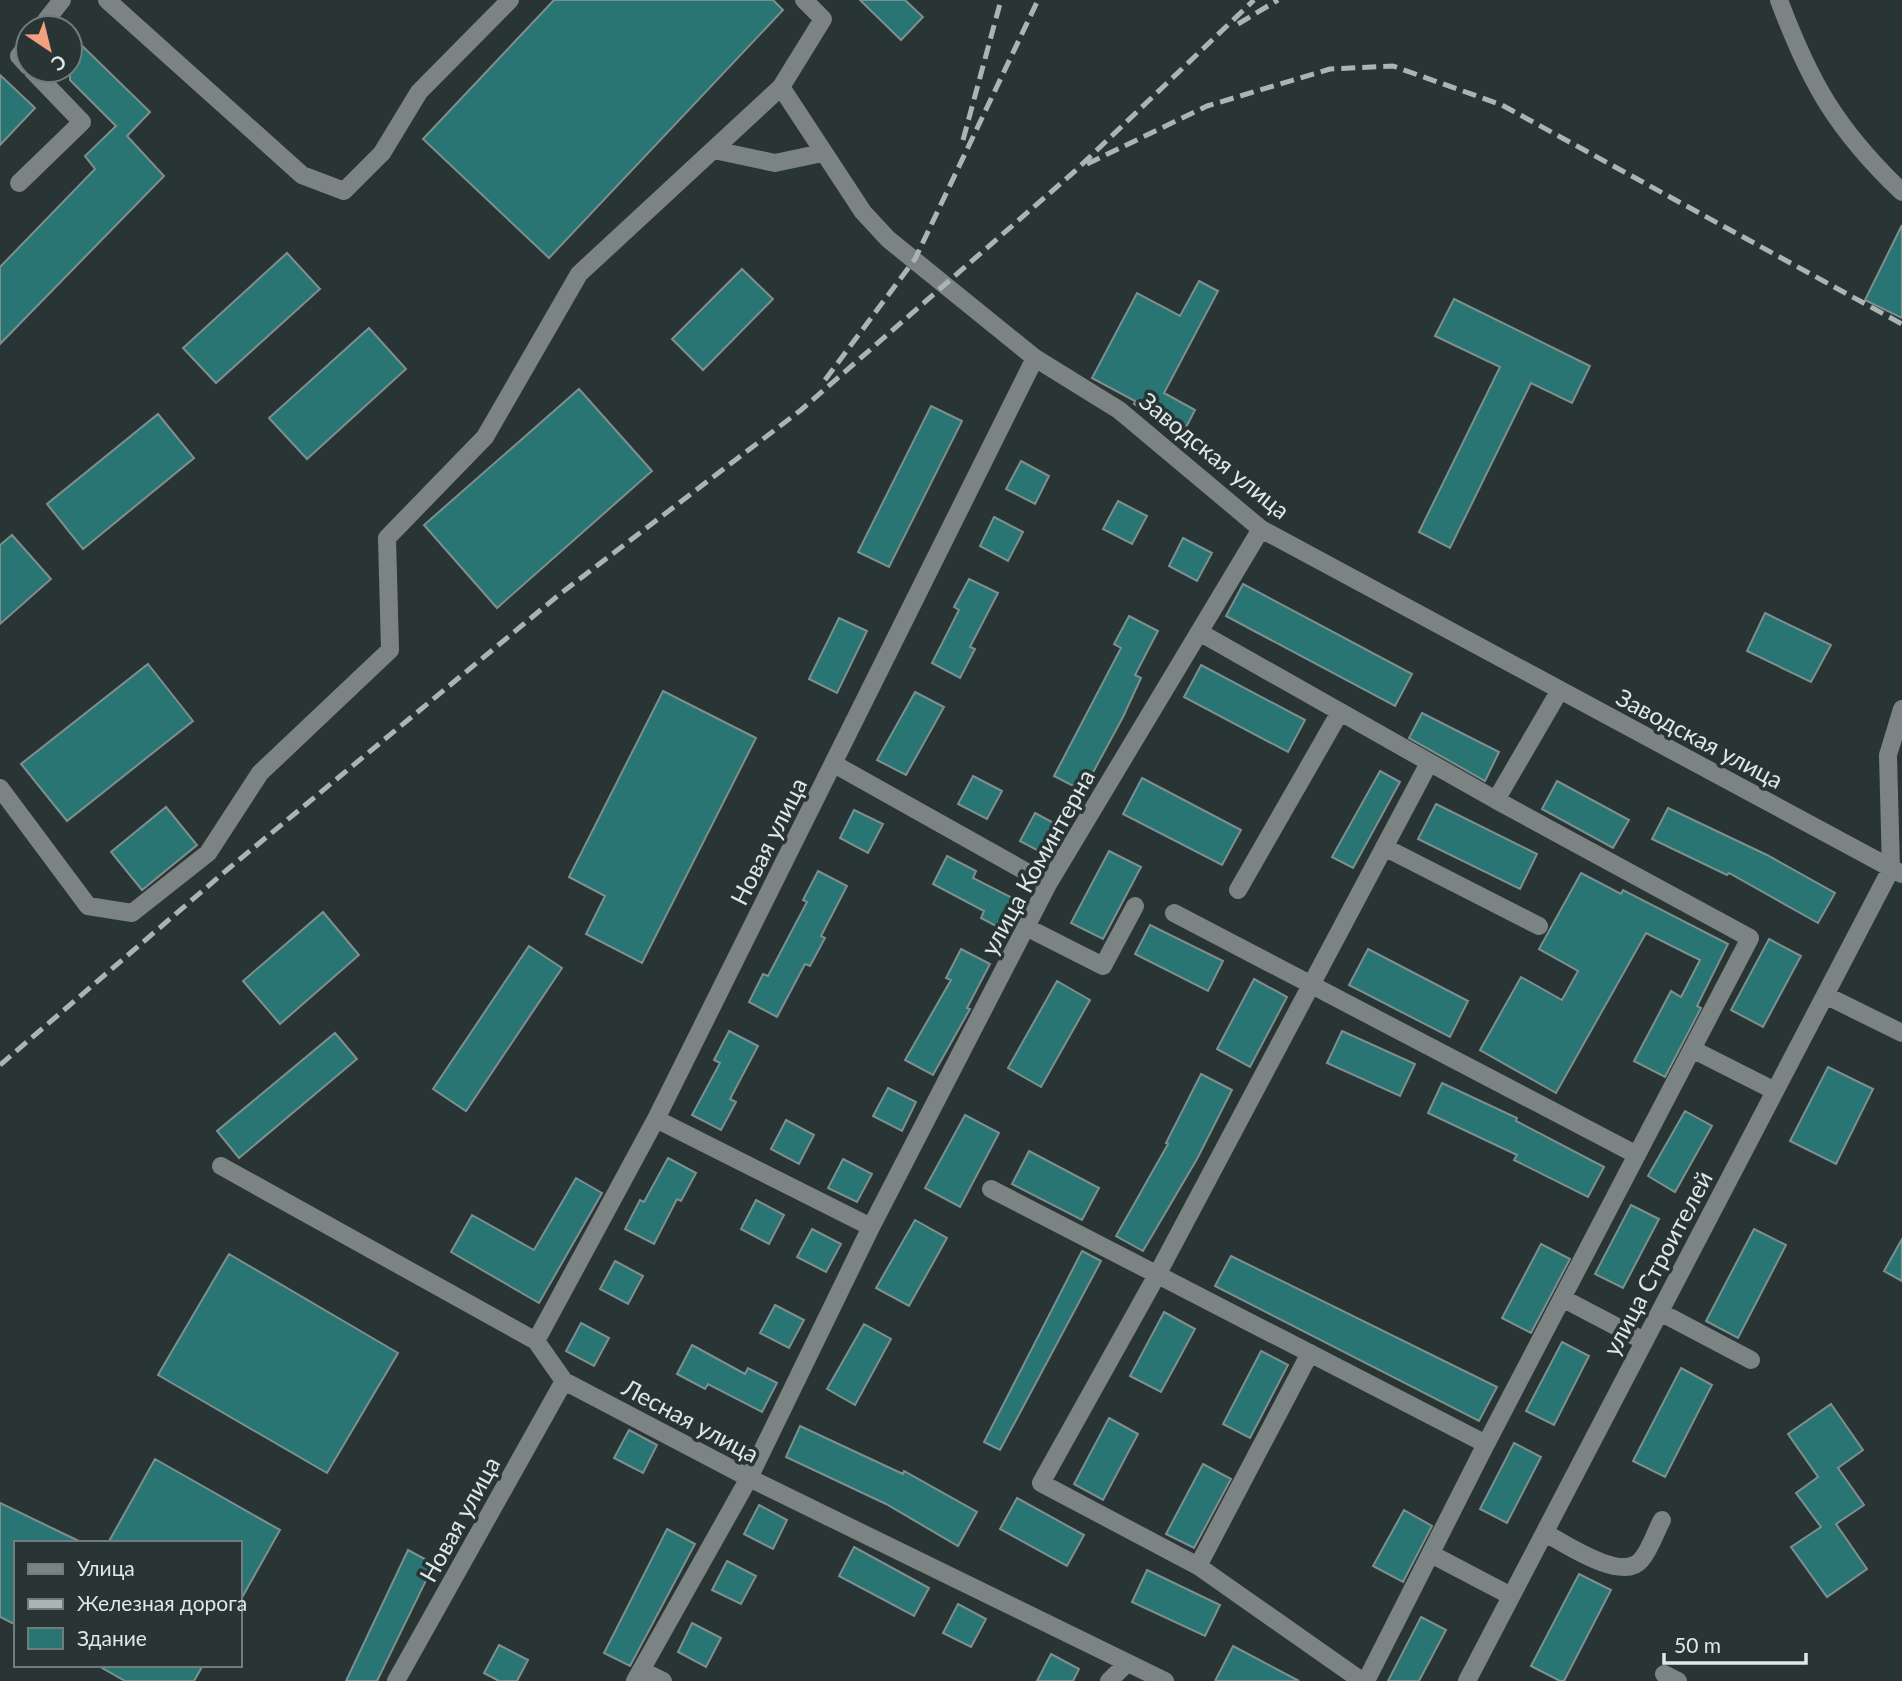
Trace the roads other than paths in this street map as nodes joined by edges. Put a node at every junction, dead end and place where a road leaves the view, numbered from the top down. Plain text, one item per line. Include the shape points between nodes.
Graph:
1 (62, 0) edge
2 (107, 0) edge
3 (510, 0) edge
4 (804, 0) edge
5 (1779, 0) edge
6 (51, 14) edge
7 (45, 84) edge
8 (781, 87) junction
9 (714, 150) junction
10 (822, 153) junction
11 (19, 183) dead end
12 (1902, 192) edge
13 (1035, 358) junction
14 (1261, 529) junction
15 (1199, 632) junction
16 (1559, 690) junction
17 (1902, 709) edge
18 (1340, 712) junction
19 (1429, 763) junction
20 (834, 764) junction
21 (0, 788) edge
22 (1496, 800) junction
23 (1384, 847) junction
24 (1896, 871) edge
25 (1048, 884) junction
26 (1238, 890) dead end
27 (1135, 906) dead end
28 (1174, 913) dead end
29 (1539, 926) dead end
30 (1028, 928) junction
31 (1312, 985) junction
32 (1825, 995) junction
33 (1902, 1033) edge
34 (1692, 1049) junction
35 (1775, 1091) junction
36 (656, 1119) junction
37 (1637, 1155) junction
38 (221, 1166) dead end
39 (991, 1189) dead end
40 (871, 1227) junction
41 (1157, 1275) junction
42 (1562, 1298) junction
43 (1660, 1312) junction
44 (536, 1341) junction
45 (1644, 1341) junction
46 (1310, 1353) junction
47 (1751, 1360) dead end
48 (564, 1381) junction
49 (1486, 1444) junction
50 (749, 1478) junction
51 (1662, 1520) dead end
52 (1545, 1532) junction
53 (1430, 1554) junction
54 (1198, 1566) junction
55 (1511, 1596) junction
56 (1128, 1663) junction
57 (638, 1675) edge
58 (396, 1681) edge
59 (663, 1681) edge
60 (1109, 1681) edge
61 (1165, 1681) edge
62 (1364, 1681) edge
63 (1467, 1681) edge

1 - 6 street
2 - 3 street via 302,175 344,191 382,152 419,92
4 - 8 street via 823,19
5 - 12 street via 1823,101 1863,154
7 - 11 street via 82,122
8 - 9 street
8 - 10 street, Заводская улица
9 - 10 street via 775,163
9 - 21 street via 579,274 485,437 387,538 390,650 260,773 208,853 132,913 88,906
10 - 13 street, Заводская улица via 888,239
13 - 14 street, Заводская улица via 1119,410
13 - 20 street, Новая улица
14 - 15 street, улица Коминтерна
14 - 16 street, Заводская улица
15 - 18 street
15 - 25 street, улица Коминтерна
16 - 22 street
16 - 24 street, Заводская улица
17 - 24 street via 1888,755
18 - 19 street
18 - 26 street
19 - 22 street
19 - 23 street
20 - 25 street
20 - 36 street, Новая улица
22 - 34 street via 1750,938
23 - 29 street
23 - 31 street
24 - 32 street, улица Строителей
25 - 30 street, улица Коминтерна
27 - 30 street via 1103,966
28 - 31 street
30 - 40 street, улица Коминтерна
31 - 37 street
31 - 41 street
32 - 33 street
32 - 35 street, улица Строителей
34 - 35 street
34 - 37 street
35 - 43 street, улица Строителей
36 - 40 street
36 - 44 street, Новая улица
37 - 42 street
38 - 44 street, Лесная улица
39 - 41 street
40 - 50 street, улица Коминтерна
41 - 46 street
41 - 54 street via 1041,1483
42 - 45 street
42 - 49 street
43 - 45 street, улица Строителей
43 - 47 street
44 - 48 street, Лесная улица
45 - 52 street, улица Строителей
46 - 49 street
46 - 54 street
48 - 50 street, Лесная улица
48 - 58 street, Новая улица
49 - 53 street
50 - 56 street, Лесная улица
50 - 57 street, улица Коминтерна
51 - 52 street via 1640,1561 1632,1566 1611,1567
52 - 55 street, улица Строителей
53 - 55 street
53 - 62 street
54 - 62 street
55 - 63 street, улица Строителей
56 - 60 street
56 - 61 street, Лесная улица
57 - 59 street

